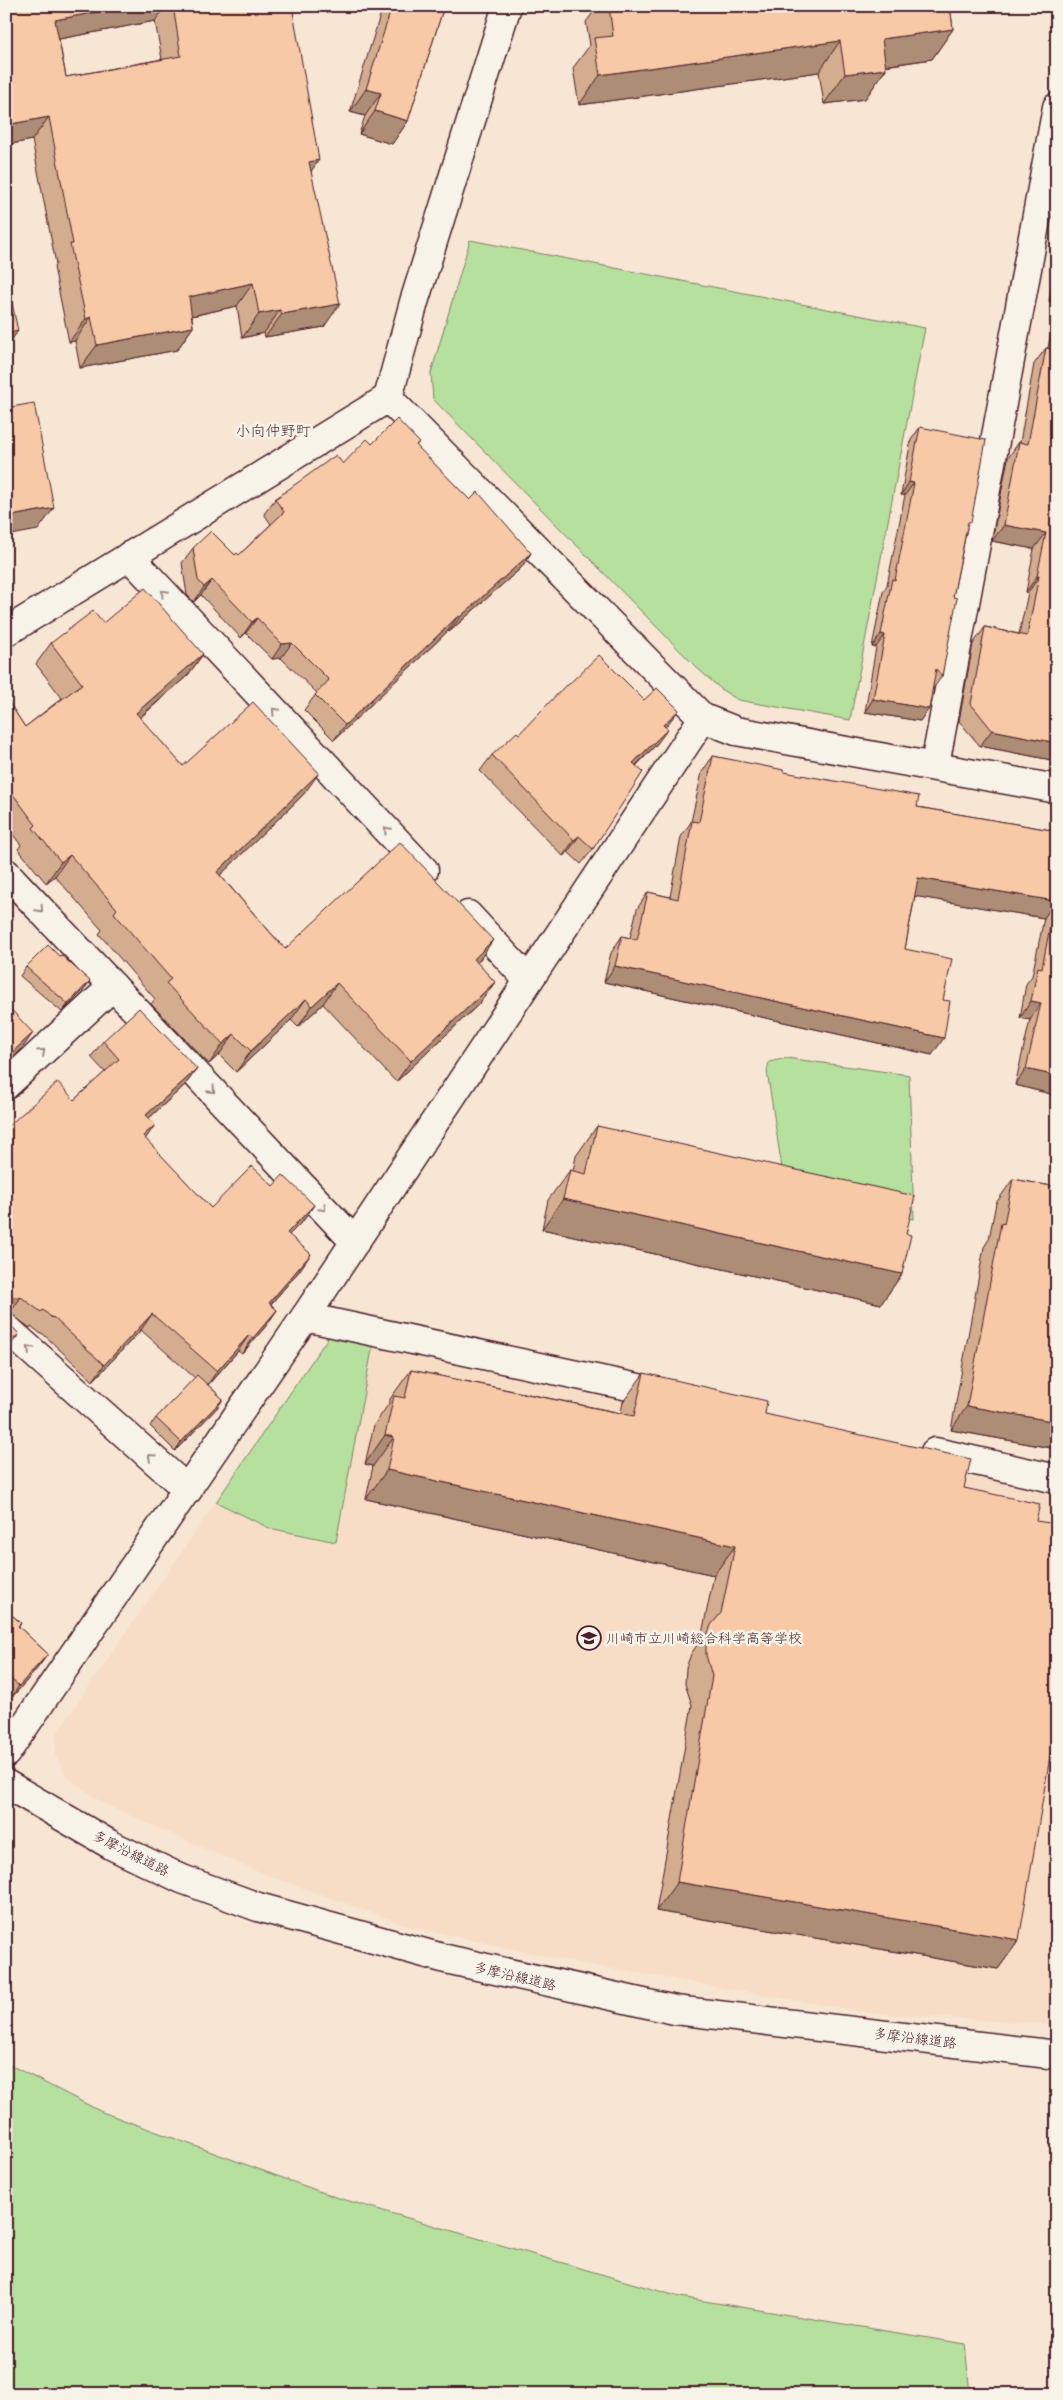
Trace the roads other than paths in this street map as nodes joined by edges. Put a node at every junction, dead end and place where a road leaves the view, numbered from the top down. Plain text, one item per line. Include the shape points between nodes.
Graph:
1 (507, 6) edge
2 (1057, 106) edge
3 (388, 398) junction
4 (129, 556) junction
5 (6, 632) edge
6 (704, 718) junction
7 (935, 765) junction
8 (1057, 788) edge
9 (6, 873) edge
10 (528, 980) junction
11 (113, 986) junction
12 (6, 1085) edge
13 (355, 1242) junction
14 (305, 1317) junction
15 (6, 1328) edge
16 (695, 1400) edge
17 (907, 1446) edge
18 (1057, 1479) edge
19 (188, 1490) junction
20 (6, 1753) edge
21 (6, 1784) edge
22 (1057, 2055) edge

1 - 3 street via 414,302
2 - 7 street
3 - 4 street
3 - 6 street
4 - 5 street
10 -> 4 street
6 - 7 street via 736,730
6 - 10 street
7 - 8 street
9 -> 11 street
10 - 13 street
12 -> 11 street
11 -> 13 street
13 - 14 street
14 - 16 street
14 - 19 street
19 -> 15 street
17 - 18 street
19 - 20 street
21 - 22 street, 多摩沿線道路 via 113,1846 182,1878 258,1907 446,1959 675,2010

